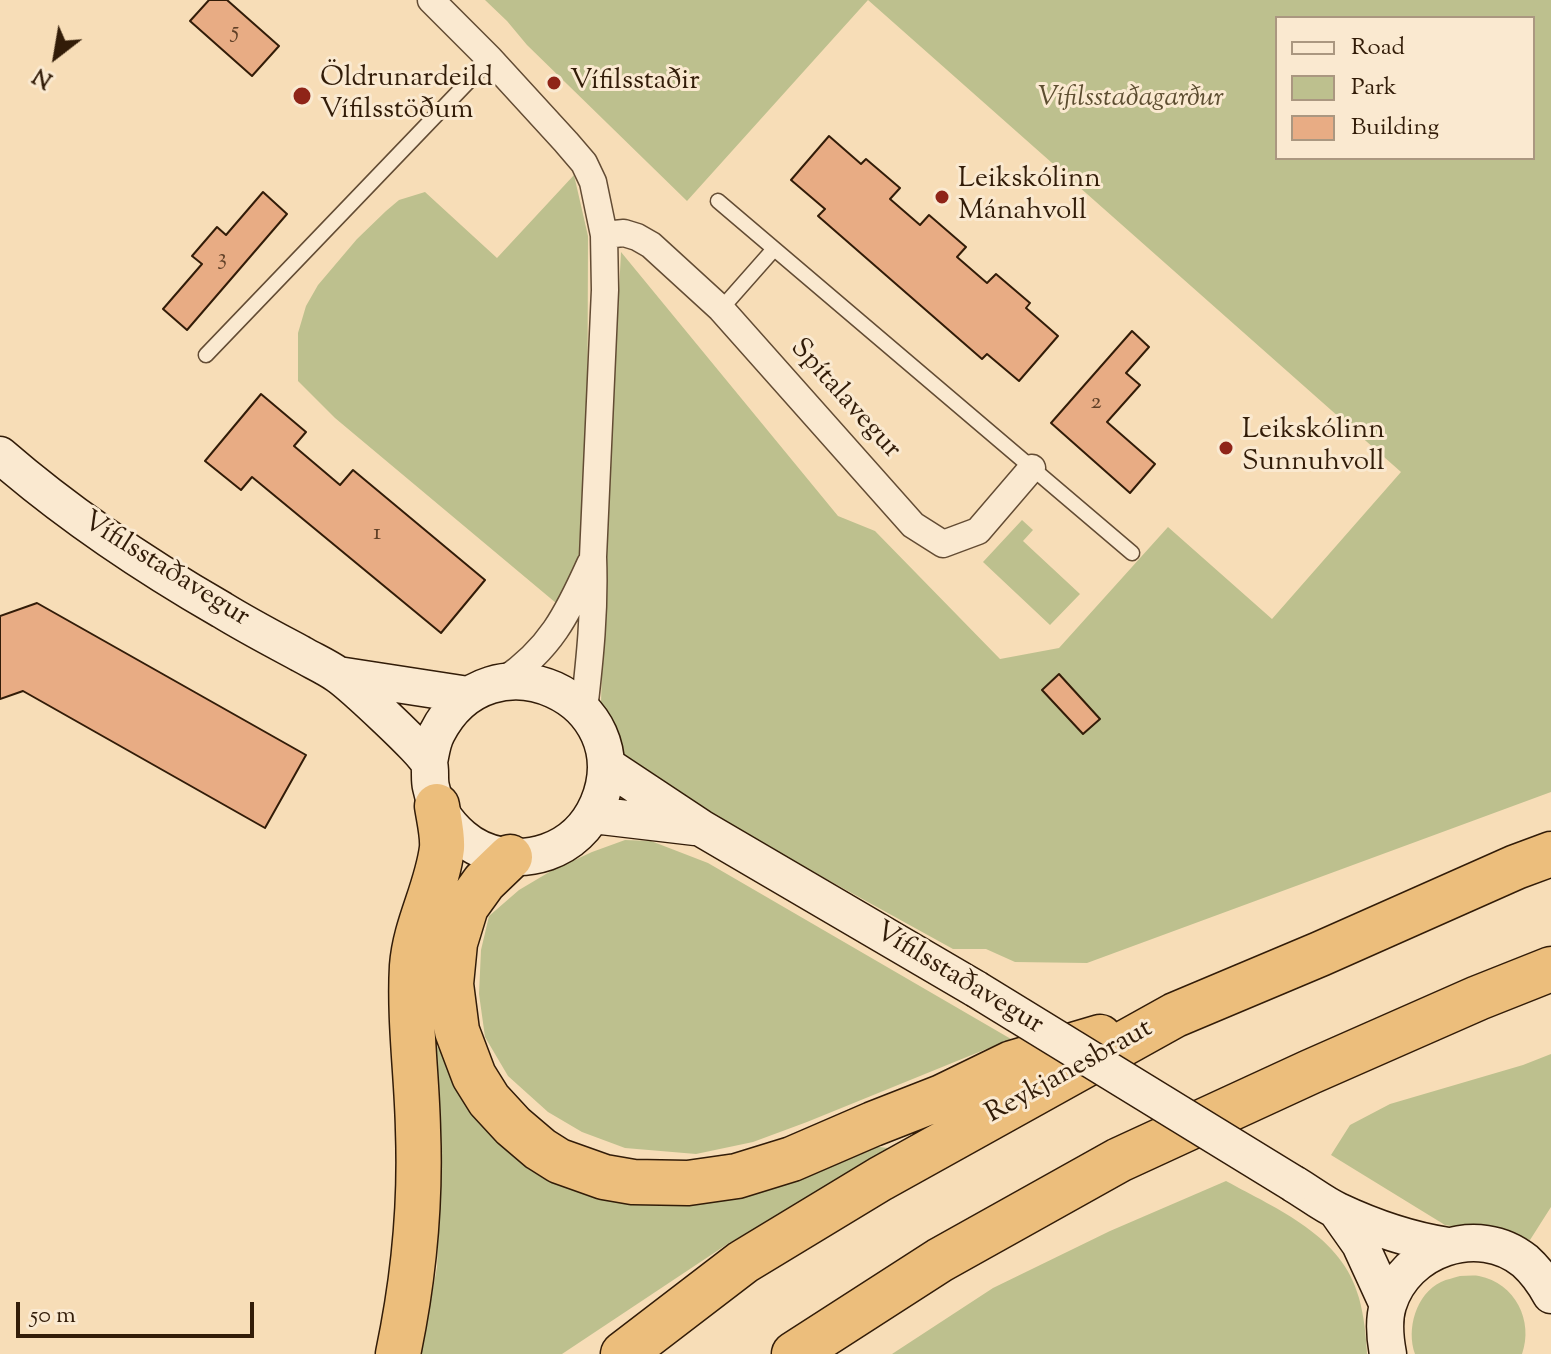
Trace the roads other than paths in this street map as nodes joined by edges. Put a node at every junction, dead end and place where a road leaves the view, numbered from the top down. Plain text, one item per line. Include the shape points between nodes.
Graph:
1 (431, 0) edge
2 (490, 59) junction
3 (718, 201) dead end
4 (604, 235) junction
5 (774, 249) junction
6 (721, 309) junction
7 (206, 355) dead end
8 (0, 455) edge
9 (1032, 468) junction
10 (1132, 553) dead end
11 (593, 557) junction
12 (338, 675) junction
13 (503, 681) junction
14 (468, 695) junction
15 (584, 710) junction
16 (429, 762) junction
17 (606, 765) junction
18 (437, 806) junction
19 (593, 815) junction
20 (701, 828) junction
21 (1551, 854) edge
22 (510, 857) junction
23 (1551, 969) edge
24 (1175, 1015) junction
25 (1336, 1210) junction
26 (1448, 1246) junction
27 (1551, 1295) edge
28 (1388, 1305) junction
29 (398, 1354) edge
30 (623, 1354) edge
31 (794, 1354) edge
32 (1388, 1354) edge

1 - 2 street
2 - 4 street via 584,163
2 - 7 lane
3 - 5 lane
4 - 6 street, Spítalavegur via 624,233 651,245
4 - 11 street
5 - 6 lane
5 - 9 lane
6 - 9 street, Spítalavegur via 913,525 943,544 978,531
8 - 12 main road, Vífilsstaðavegur via 161,575
9 - 10 lane
11 - 13 street via 558,627 537,655
11 - 15 street via 593,638
12 - 14 main road, Vífilsstaðavegur
12 - 16 main road, Vífilsstaðavegur
13 - 14 main road
13 - 15 main road via 547,685
14 - 16 main road via 448,713
15 - 17 main road via 600,736
16 - 18 main road
17 - 19 main road
17 - 20 main road, Vífilsstaðavegur
18 - 22 main road via 467,841
18 - 29 highway via 442,846 412,964 418,1209
19 - 20 main road, Vífilsstaðavegur
19 - 22 main road via 558,848
20 - 25 main road, Vífilsstaðavegur, bridge
21 - 24 highway, Reykjanesbraut
22 - 24 highway via 466,907 455,943 451,984 457,1031 474,1076 513,1126 559,1161 604,1177 688,1183 737,1176 792,1159 1012,1063
23 - 31 highway via 1119,1160 940,1260
24 - 30 highway, Reykjanesbraut via 880,1179 743,1262
25 - 26 main road, Vífilsstaðavegur via 1396,1235
25 - 28 main road, Vífilsstaðavegur via 1360,1244
26 - 27 main road, Vífilsstaðavegur via 1500,1248 1523,1260
26 - 28 main road, Vífilsstaðavegur via 1422,1258 1401,1278
28 - 32 main road, Vífilsstaðavegur

